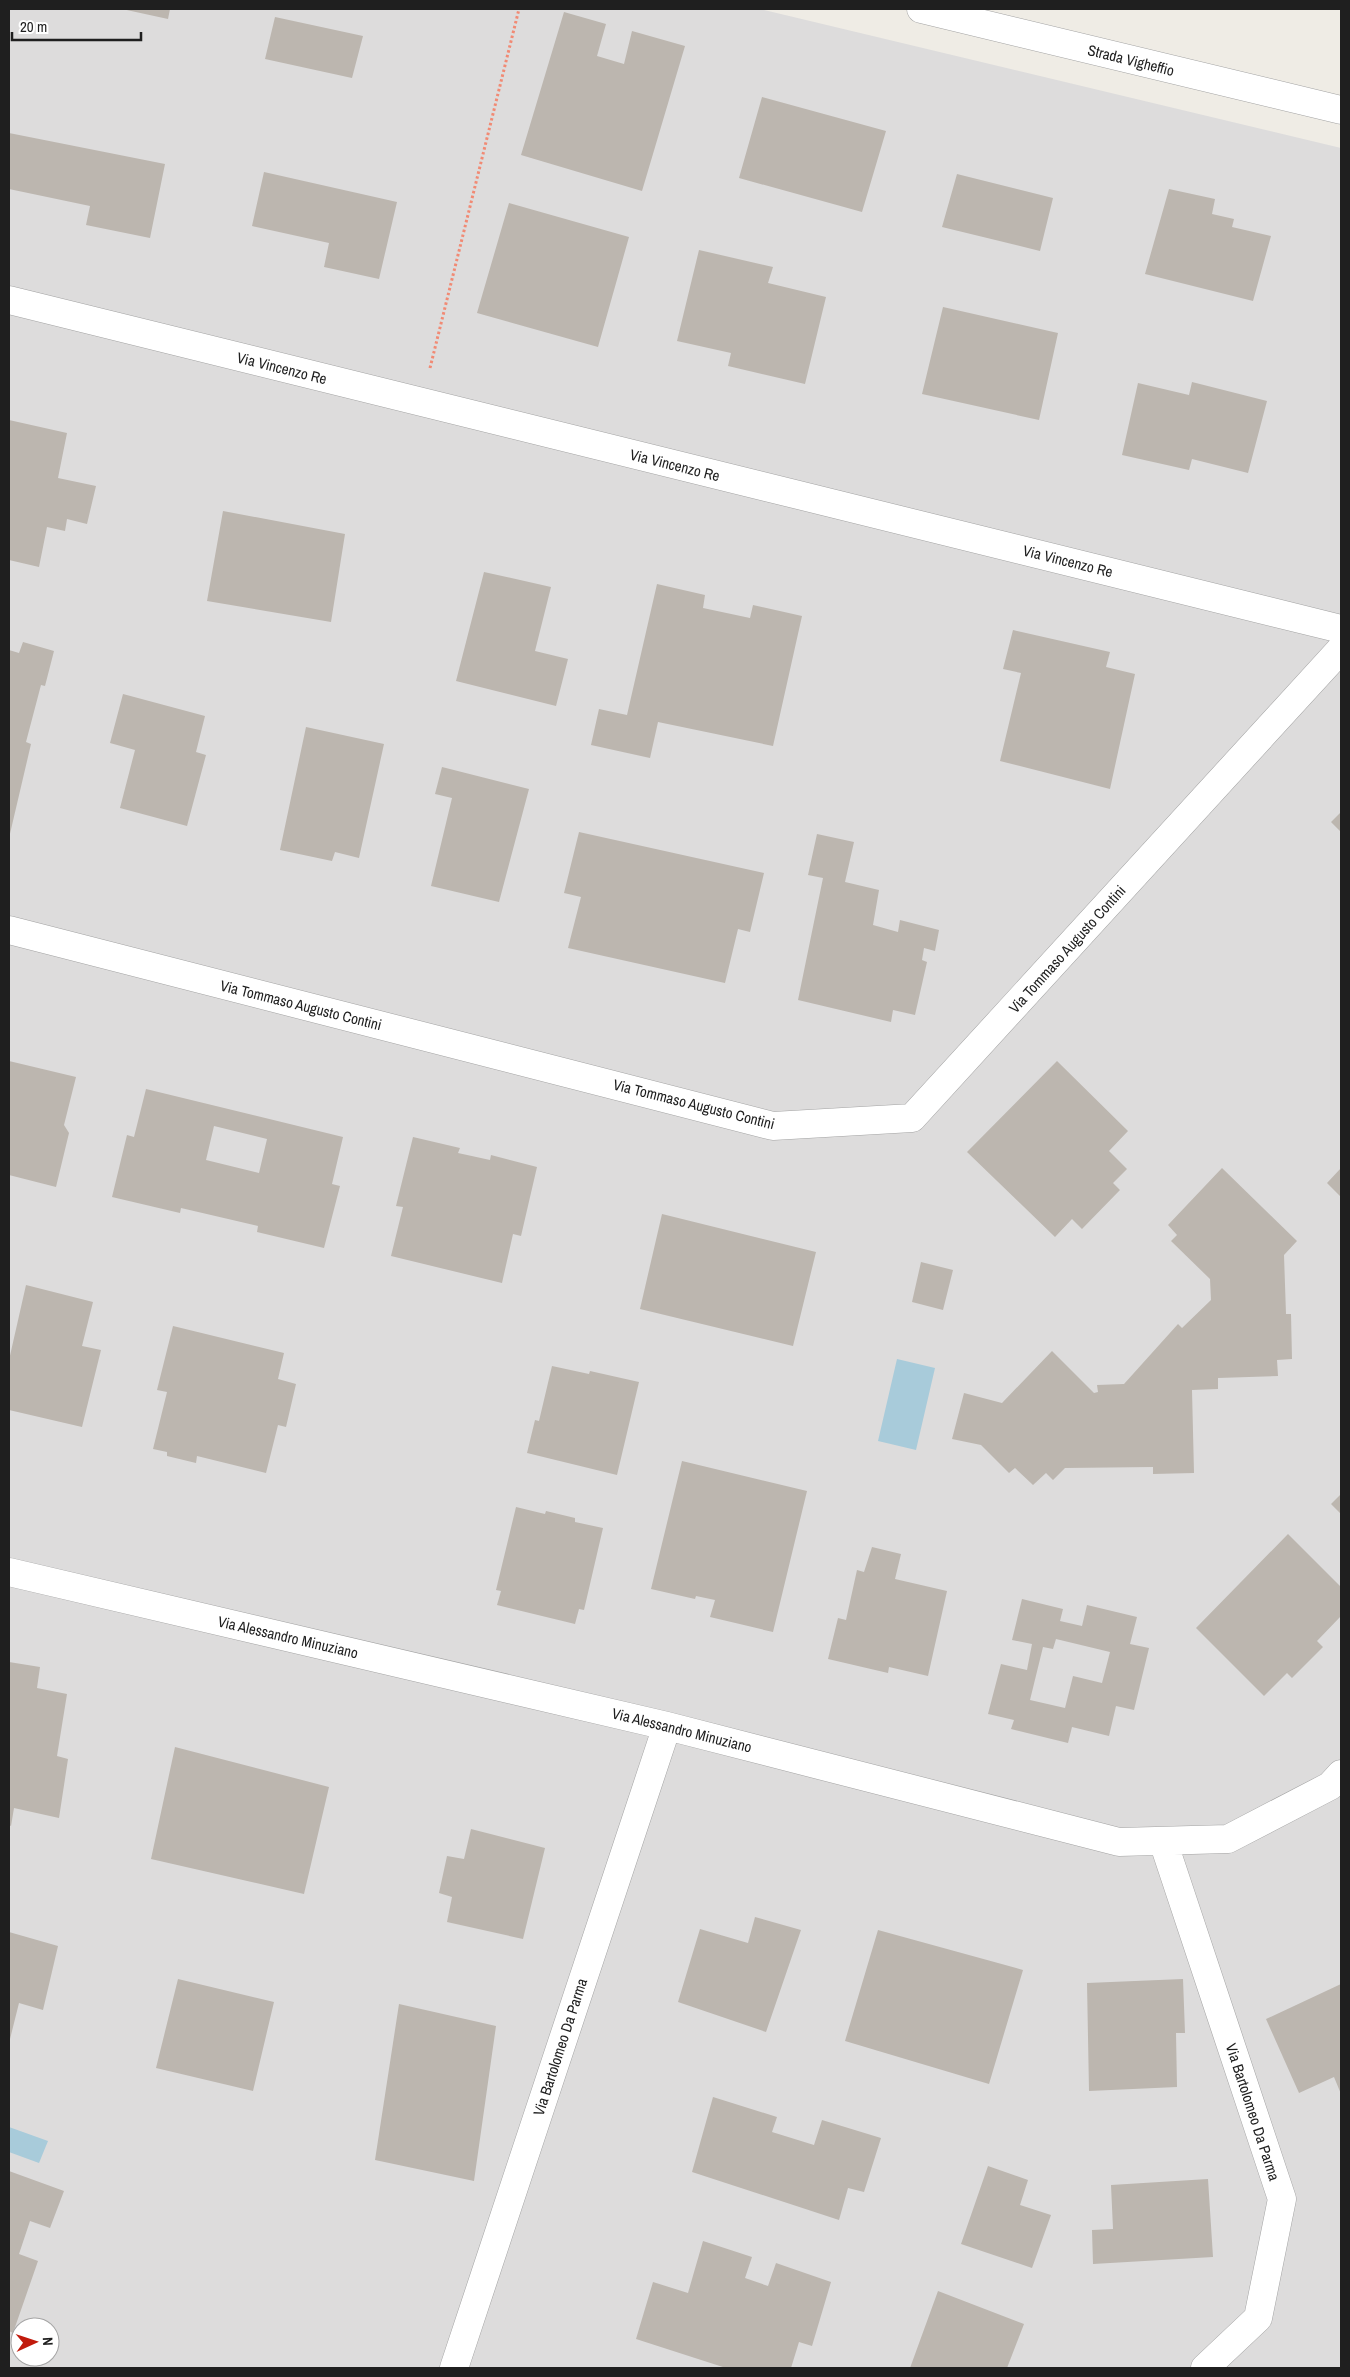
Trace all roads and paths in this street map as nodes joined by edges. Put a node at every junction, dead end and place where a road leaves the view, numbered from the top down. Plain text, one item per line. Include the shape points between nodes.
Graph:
1 (519, 9) edge
2 (921, 9) edge
3 (1341, 110) edge
4 (9, 300) edge
5 (422, 402) junction
6 (1341, 629) edge
7 (1341, 649) edge
8 (9, 930) edge
9 (9, 1572) edge
10 (667, 1726) junction
11 (1341, 1774) edge
12 (1163, 1841) junction
13 (454, 2368) edge
14 (1205, 2368) edge

1 - 5 path
2 - 3 street, Strada Vigheffio
4 - 5 street, Via Vincenzo Re
5 - 6 street, Via Vincenzo Re
7 - 8 street, Via Tommaso Augusto Contini via 912,1118 773,1126
9 - 10 street, Via Alessandro Minuziano
10 - 12 street, Via Alessandro Minuziano via 1119,1842
10 - 13 street, Via Bartolomeo Da Parma
11 - 12 street, Via Alessandro Minuziano via 1330,1786 1228,1839
12 - 14 street, Via Bartolomeo Da Parma via 1282,2199 1258,2318

